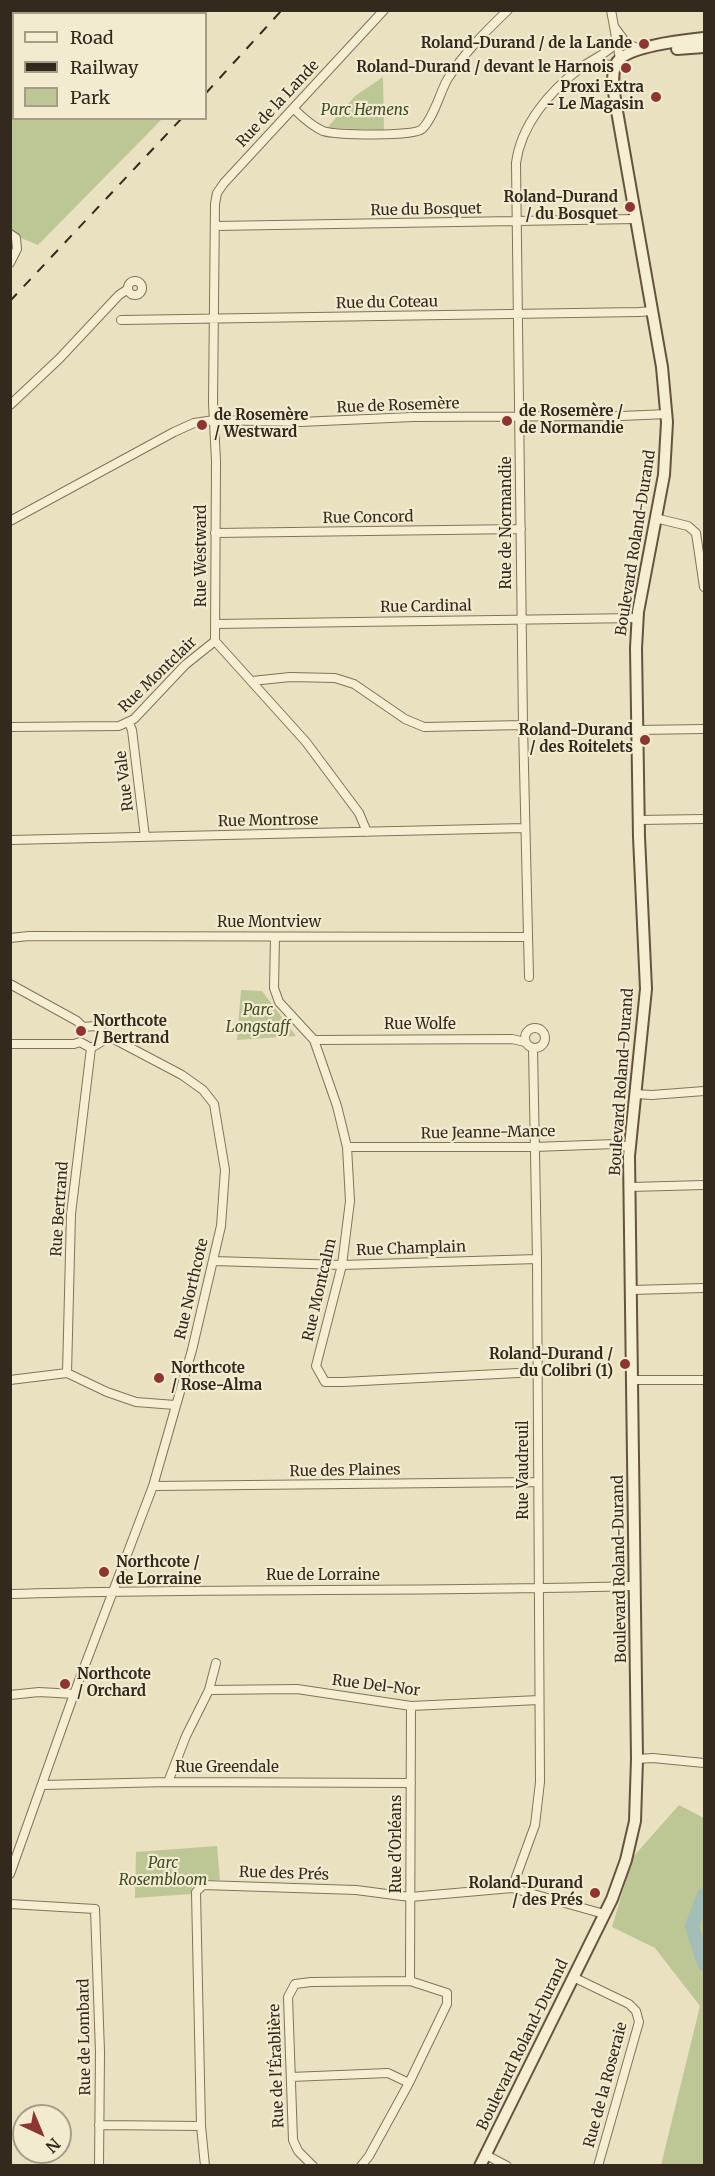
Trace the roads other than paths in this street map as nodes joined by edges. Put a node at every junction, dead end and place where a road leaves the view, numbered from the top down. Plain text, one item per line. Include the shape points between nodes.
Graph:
1 (384, 10) edge
2 (508, 10) edge
3 (611, 10) edge
4 (615, 26) junction
5 (705, 38) edge
6 (617, 42) junction
7 (705, 47) edge
8 (626, 57) junction
9 (591, 62) junction
10 (294, 109) junction
11 (636, 219) junction
12 (516, 222) junction
13 (215, 226) junction
14 (10, 234) edge
15 (10, 263) edge
16 (128, 289) dead end
17 (652, 311) junction
18 (518, 314) junction
19 (213, 318) junction
20 (121, 320) dead end
21 (10, 405) edge
22 (667, 414) junction
23 (520, 416) junction
24 (214, 420) junction
25 (655, 518) junction
26 (10, 521) edge
27 (521, 529) junction
28 (215, 534) junction
29 (705, 587) edge
30 (637, 618) junction
31 (521, 620) junction
32 (215, 624) junction
33 (215, 641) junction
34 (252, 681) junction
35 (129, 723) junction
36 (523, 725) junction
37 (10, 727) edge
38 (705, 729) edge
39 (637, 730) junction
40 (705, 819) edge
41 (639, 820) junction
42 (525, 828) junction
43 (367, 832) junction
44 (145, 837) junction
45 (10, 840) edge
46 (275, 937) junction
47 (528, 937) junction
48 (10, 938) edge
49 (529, 977) dead end
50 (10, 984) edge
51 (83, 1027) junction
52 (102, 1036) junction
53 (314, 1040) junction
54 (80, 1042) junction
55 (525, 1042) junction
56 (10, 1044) edge
57 (91, 1048) junction
58 (532, 1048) junction
59 (705, 1091) edge
60 (635, 1094) junction
61 (534, 1147) junction
62 (629, 1147) junction
63 (347, 1148) junction
64 (705, 1185) edge
65 (630, 1187) junction
66 (537, 1259) junction
67 (214, 1261) junction
68 (342, 1265) junction
69 (705, 1288) edge
70 (631, 1290) junction
71 (537, 1372) junction
72 (67, 1373) junction
73 (10, 1380) edge
74 (632, 1380) junction
75 (705, 1380) edge
76 (175, 1405) junction
77 (538, 1482) junction
78 (153, 1486) junction
79 (635, 1586) junction
80 (539, 1588) junction
81 (113, 1591) junction
82 (10, 1594) edge
83 (216, 1663) dead end
84 (209, 1690) junction
85 (74, 1694) junction
86 (10, 1695) edge
87 (539, 1700) junction
88 (411, 1706) junction
89 (637, 1759) junction
90 (705, 1763) edge
91 (168, 1782) junction
92 (411, 1783) junction
93 (43, 1785) junction
94 (10, 1874) edge
95 (512, 1888) junction
96 (410, 1897) junction
97 (10, 1904) edge
98 (604, 1914) junction
99 (573, 1977) junction
100 (410, 1981) junction
101 (291, 2077) junction
102 (409, 2083) junction
103 (99, 2125) junction
104 (201, 2126) junction
105 (486, 2155) junction
106 (99, 2166) edge
107 (205, 2166) edge
108 (313, 2166) edge
109 (360, 2166) edge
110 (480, 2166) edge
111 (507, 2166) edge
112 (598, 2166) edge

1 - 10 street, Rue de la Lande
2 - 10 street via 455,68 424,126 416,132 329,132 312,125
3 - 4 street
4 - 6 street
4 - 8 street via 626,43
5 - 8 street
6 - 8 street
6 - 9 street, Rue de Normandie
7 - 8 street
8 - 9 street
8 - 11 street, Boulevard Roland-Durand via 614,75
9 - 12 street, Rue de Normandie via 570,76 525,131 516,164
10 - 13 street, Rue de la Lande via 218,190
11 - 12 street, Rue du Bosquet
11 - 17 street, Boulevard Roland-Durand
12 - 13 street, Rue du Bosquet
12 - 18 street, Rue de Normandie
13 - 19 street, Rue Westward
14 - 15 street via 16,238 17,249
16 - 21 street
17 - 18 street, Rue du Coteau
17 - 22 street, Boulevard Roland-Durand
18 - 19 street, Rue du Coteau
18 - 23 street, Rue de Normandie
19 - 20 street, Rue du Coteau
19 - 24 street, Rue Westward
22 - 23 street, Rue de Rosemère
22 - 25 street, Boulevard Roland-Durand via 666,459
23 - 24 street, Rue de Rosemère via 300,422
23 - 27 street, Rue de Normandie
24 - 26 street, Rue de Rosemère via 186,426
24 - 28 street, Rue Westward
25 - 29 street via 688,526 696,533
25 - 30 street, Boulevard Roland-Durand
27 - 28 street, Rue Concord
27 - 31 street, Rue de Normandie
28 - 32 street, Rue Westward
30 - 31 street, Rue Cardinal
30 - 39 street, Boulevard Roland-Durand
31 - 32 street, Rue Cardinal
31 - 36 street, Rue de Normandie
32 - 33 street, Rue Westward
33 - 34 street
33 - 35 street, Rue Montclair via 185,665
34 - 36 street via 335,678 354,684 405,719 424,727
34 - 43 street via 306,742 359,813
35 - 37 street, Rue Montclair
35 - 44 street, Rue Vale
36 - 42 street, Rue de Normandie
38 - 39 street
39 - 41 street, Boulevard Roland-Durand
40 - 41 street
41 - 60 street, Boulevard Roland-Durand via 645,989
42 - 43 street, Rue Montrose
42 - 47 street, Rue de Normandie
43 - 44 street, Rue Montrose
44 - 45 street, Rue Montrose
46 - 47 street, Rue Montview
46 - 48 street, Rue Montview
46 - 53 street, Rue Montcalm via 274,988 279,1002
47 - 49 street, Rue de Normandie
50 - 51 street, Rue Northcote
51 - 52 street, Rue Northcote via 95,1026
51 - 54 street
52 - 57 street via 101,1042
52 - 67 street, Rue Northcote via 182,1075 214,1104 225,1170
53 - 55 street, Rue Wolfe via 512,1038
53 - 63 street, Rue Montcalm via 338,1106
54 - 56 street
54 - 57 street
55 - 58 street
55 - 58 street via 529,1030 537,1028 543,1032 544,1043
57 - 72 street, Rue Bertrand via 71,1214
58 - 61 street, Rue Vaudreuil
59 - 60 street
60 - 62 street, Boulevard Roland-Durand
61 - 62 street, Rue Jeanne-Mance
61 - 63 street, Rue Jeanne-Mance
61 - 66 street, Rue Vaudreuil
62 - 65 street, Boulevard Roland-Durand
63 - 68 street, Rue Montcalm via 350,1201
64 - 65 street
65 - 70 street, Boulevard Roland-Durand
66 - 68 street, Rue Champlain
66 - 71 street, Rue Vaudreuil
67 - 68 street, Rue Champlain
67 - 76 street, Rue Northcote
68 - 71 street, Rue Montcalm via 316,1366 325,1382
69 - 70 street
70 - 74 street, Boulevard Roland-Durand
71 - 77 street, Rue Vaudreuil
72 - 73 street
72 - 76 street via 136,1402
74 - 75 street
74 - 79 street, Boulevard Roland-Durand
76 - 78 street, Rue Northcote
77 - 78 street, Rue des Plaines
77 - 80 street, Rue Vaudreuil
78 - 81 street, Rue Northcote
79 - 80 street, Rue de Lorraine
79 - 89 street, Boulevard Roland-Durand
80 - 81 street, Rue de Lorraine
80 - 87 street, Rue Vaudreuil
81 - 82 street, Rue de Lorraine
81 - 85 street, Rue Northcote
83 - 84 street
84 - 88 street, Rue Del-Nor via 297,1689
84 - 91 street
85 - 86 street
85 - 93 street, Rue Northcote
87 - 88 street, Rue Del-Nor
87 - 95 street, Rue Vaudreuil via 540,1782 535,1825
88 - 92 street, Rue d'Orléans
89 - 90 street
89 - 98 street, Boulevard Roland-Durand via 635,1821 626,1860
91 - 92 street, Rue Greendale
91 - 93 street, Rue Greendale
92 - 96 street, Rue d'Orléans
93 - 94 street, Rue Northcote
95 - 96 street, Rue des Prés
95 - 98 street, Rue des Prés
96 - 100 street, Rue d'Orléans
96 - 104 street, Rue des Prés via 356,1890 203,1885 196,1892
97 - 103 street, Rue de Lombard via 95,1909
98 - 99 street, Boulevard Roland-Durand
99 - 105 street, Boulevard Roland-Durand
99 - 112 street, Rue de la Roseraie via 629,2004 639,2022
100 - 101 street, Rue de l'Érablière via 295,1984 288,1996
100 - 102 street, Rue de l'Érablière via 447,1993 447,2004
101 - 102 street via 388,2073
101 - 108 street, Rue de l'Érablière via 293,2140
102 - 109 street, Rue de l'Érablière
103 - 104 street
103 - 106 street, Rue de Lombard
104 - 107 street, Rue des Prés
105 - 110 street, Boulevard Roland-Durand
105 - 111 street

